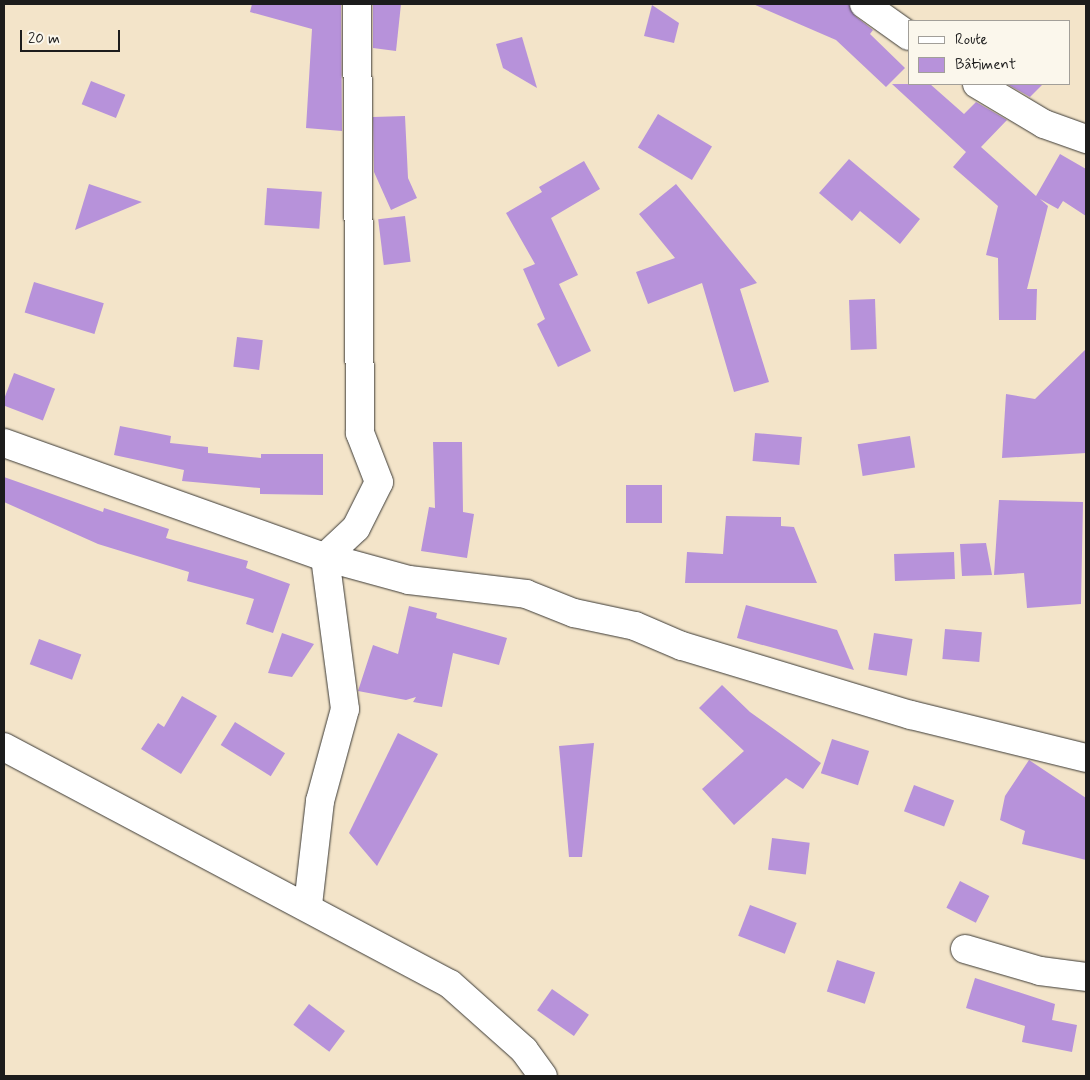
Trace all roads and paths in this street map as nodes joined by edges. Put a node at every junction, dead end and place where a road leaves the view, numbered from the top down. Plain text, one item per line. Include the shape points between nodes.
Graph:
1 (357, 4) edge
2 (864, 4) edge
3 (908, 35) edge
4 (978, 85) edge
5 (1086, 139) edge
6 (4, 443) edge
7 (324, 557) junction
8 (4, 746) edge
9 (1086, 758) edge
10 (308, 905) junction
11 (965, 949) dead end
12 (1086, 977) edge
13 (543, 1076) edge

1 - 7 street via 360,433 379,482 356,528
2 - 3 street
4 - 5 street via 1044,124
6 - 7 street
7 - 9 street via 409,580 526,594 574,613 635,626 682,646 911,715
7 - 10 street via 345,709 320,801
8 - 10 street
10 - 13 street via 450,984 524,1050
11 - 12 street via 1040,971

